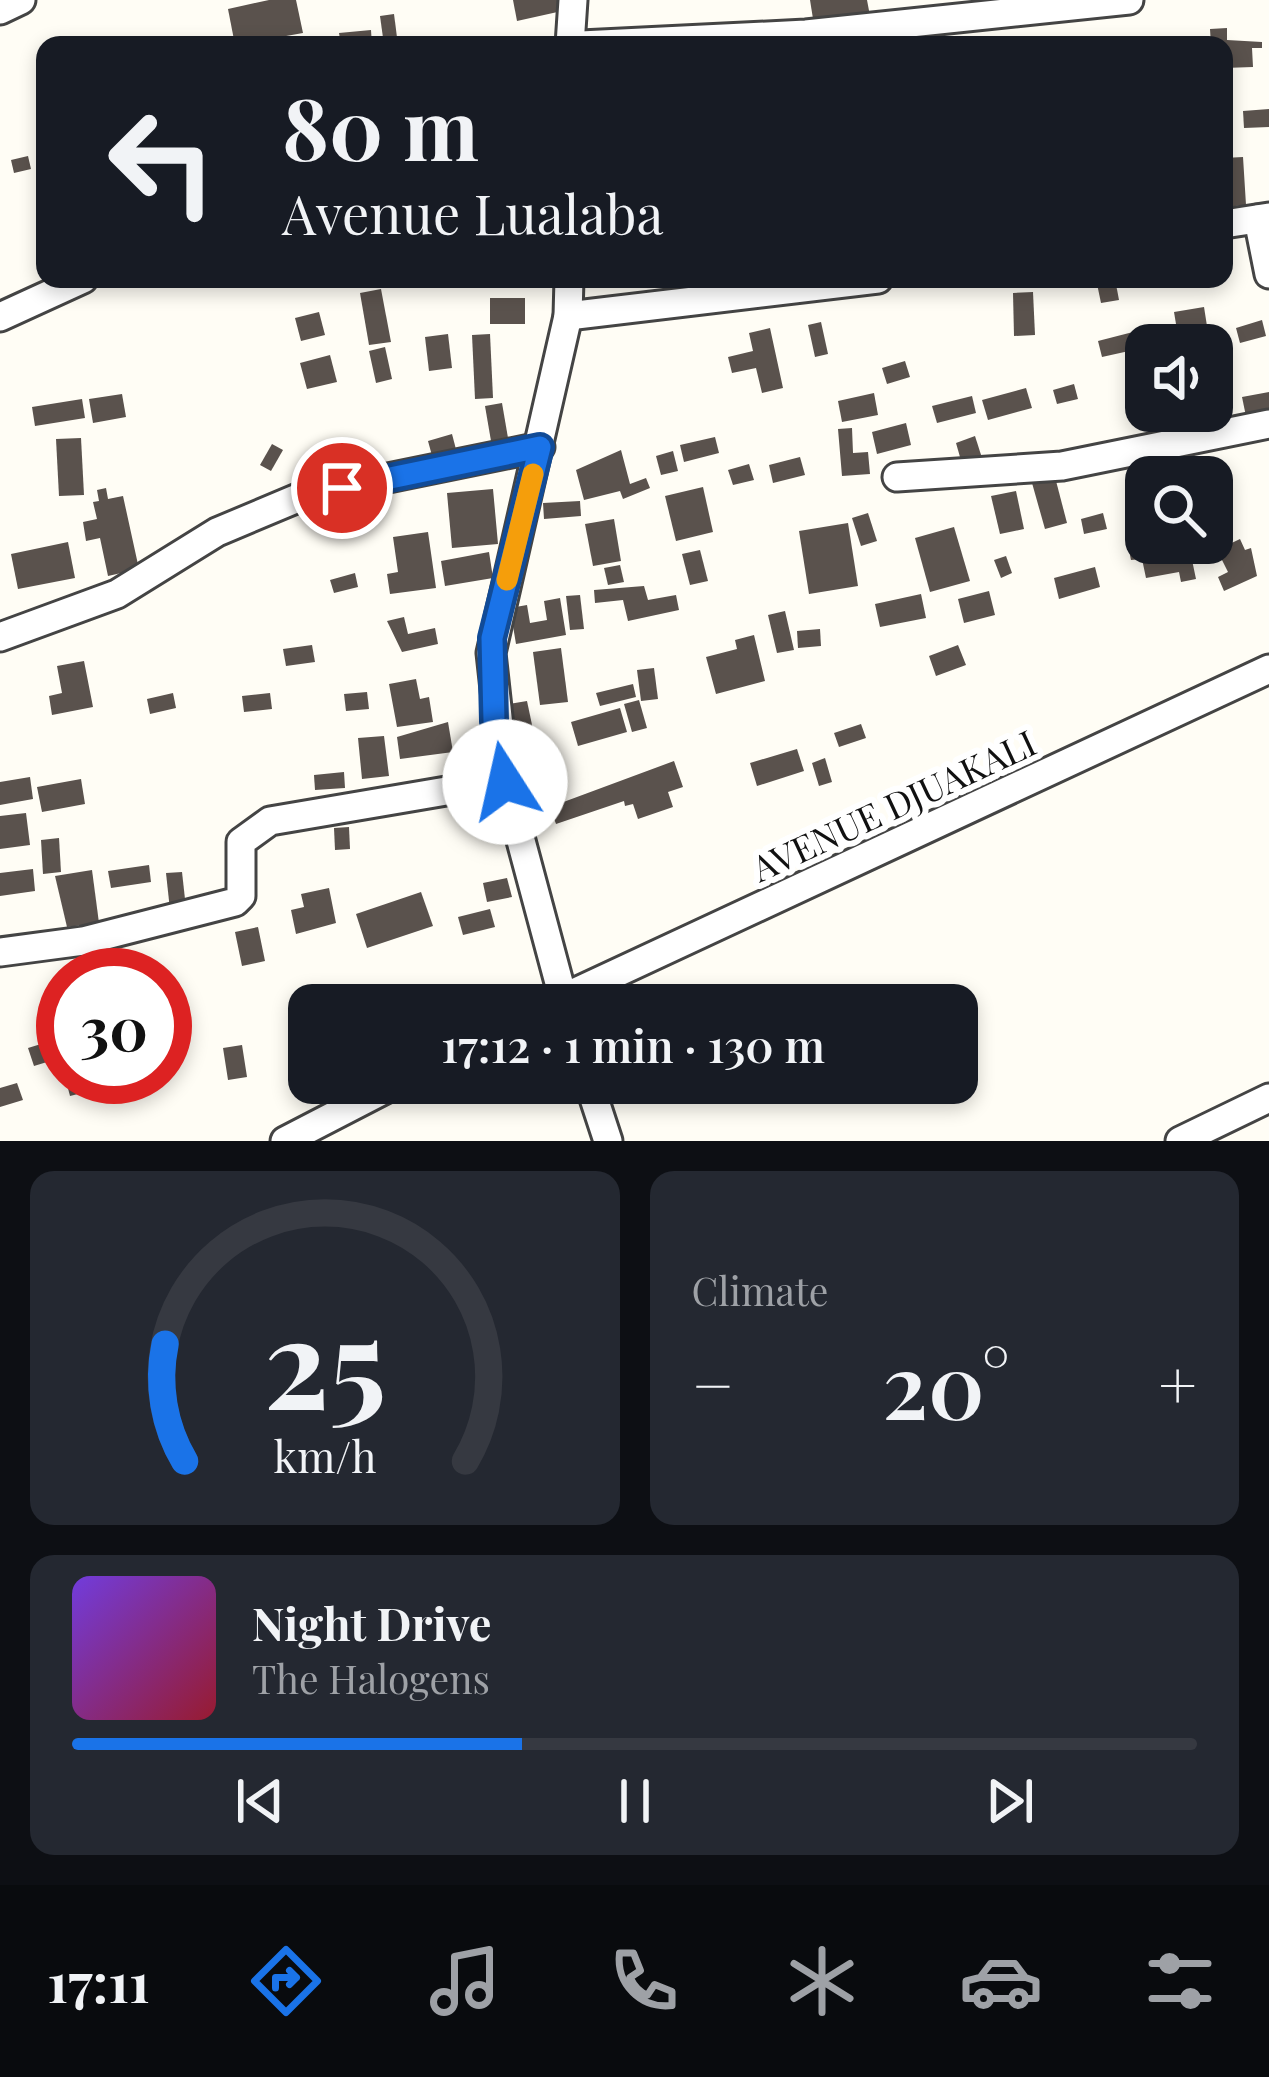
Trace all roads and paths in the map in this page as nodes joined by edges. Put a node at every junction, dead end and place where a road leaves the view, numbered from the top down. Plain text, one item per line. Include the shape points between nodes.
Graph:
1 (21, 0) edge
2 (573, 0) edge
3 (1129, 0) edge
4 (0, 10) edge
5 (571, 36) edge
6 (765, 36) edge
7 (1264, 218) edge
8 (1233, 223) edge
9 (1269, 274) edge
10 (63, 288) edge
11 (568, 288) edge
12 (803, 288) edge
13 (568, 316) junction
14 (0, 317) edge
15 (1269, 424) edge
16 (540, 447) junction
17 (897, 477) dead end
18 (0, 638) edge
19 (1269, 669) edge
20 (505, 782) junction
21 (0, 952) edge
22 (554, 984) edge
23 (596, 984) edge
24 (1269, 1098) edge
25 (356, 1104) edge
26 (596, 1104) edge
27 (1227, 1130) edge
28 (285, 1141) edge
29 (608, 1141) edge
30 (1180, 1141) edge

1 - 4 street
2 - 5 street
3 - 6 street
7 - 8 street
7 - 9 street
10 - 14 street
11 - 13 street
12 - 13 street
13 - 16 street
15 - 17 street via 1062,466
16 - 18 street via 304,495 218,532 117,594
16 - 20 street via 492,638
19 - 23 street, AVENUE DJUAKALI
20 - 21 street via 270,821 241,842 242,896 235,902 82,941
20 - 22 street
24 - 27 street
25 - 28 street
26 - 29 street
27 - 30 street

